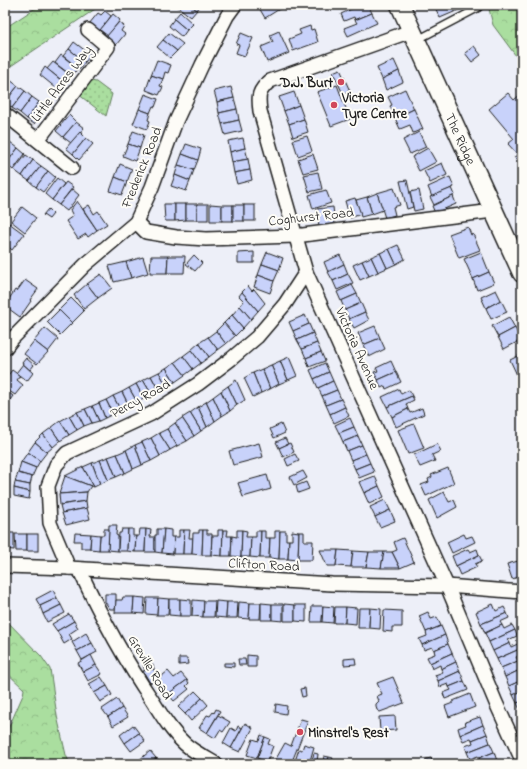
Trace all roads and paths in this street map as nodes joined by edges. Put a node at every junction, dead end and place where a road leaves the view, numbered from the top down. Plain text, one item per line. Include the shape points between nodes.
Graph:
1 (235, 5) edge
2 (400, 5) edge
3 (481, 5) edge
4 (88, 30) dead end
5 (414, 36) junction
6 (5, 114) edge
7 (38, 140) junction
8 (72, 168) dead end
9 (493, 211) junction
10 (136, 222) junction
11 (295, 236) junction
12 (306, 272) junction
13 (522, 273) edge
14 (5, 348) edge
15 (5, 566) edge
16 (74, 568) junction
17 (447, 586) junction
18 (522, 592) edge
19 (522, 760) edge
20 (216, 764) edge

1 - 10 street, Frederick Road via 226,16 176,121
2 - 5 main road, The Ridge
3 - 5 lane
4 - 7 street, Little Acres Way via 108,47
5 - 9 main road, The Ridge
5 - 11 street, Victoria Avenue via 270,81 262,88 258,97 260,111
6 - 7 street, Little Acres Way
7 - 8 street, Little Acres Way
9 - 11 street, Coghurst Road
9 - 13 main road, The Ridge
10 - 11 street, Coghurst Road via 146,232 176,237 206,239
10 - 14 street, Frederick Road via 85,265
11 - 12 street, Victoria Avenue
12 - 16 street, Percy Road via 285,304 257,337 231,359 152,414 67,453 56,465 48,486 50,523
12 - 17 street, Victoria Avenue
15 - 16 street, Clifton Road
16 - 17 street, Clifton Road via 332,584
16 - 20 street, Greville Road via 136,676 170,727 186,744
17 - 18 street, Clifton Road
17 - 19 street, Victoria Avenue

